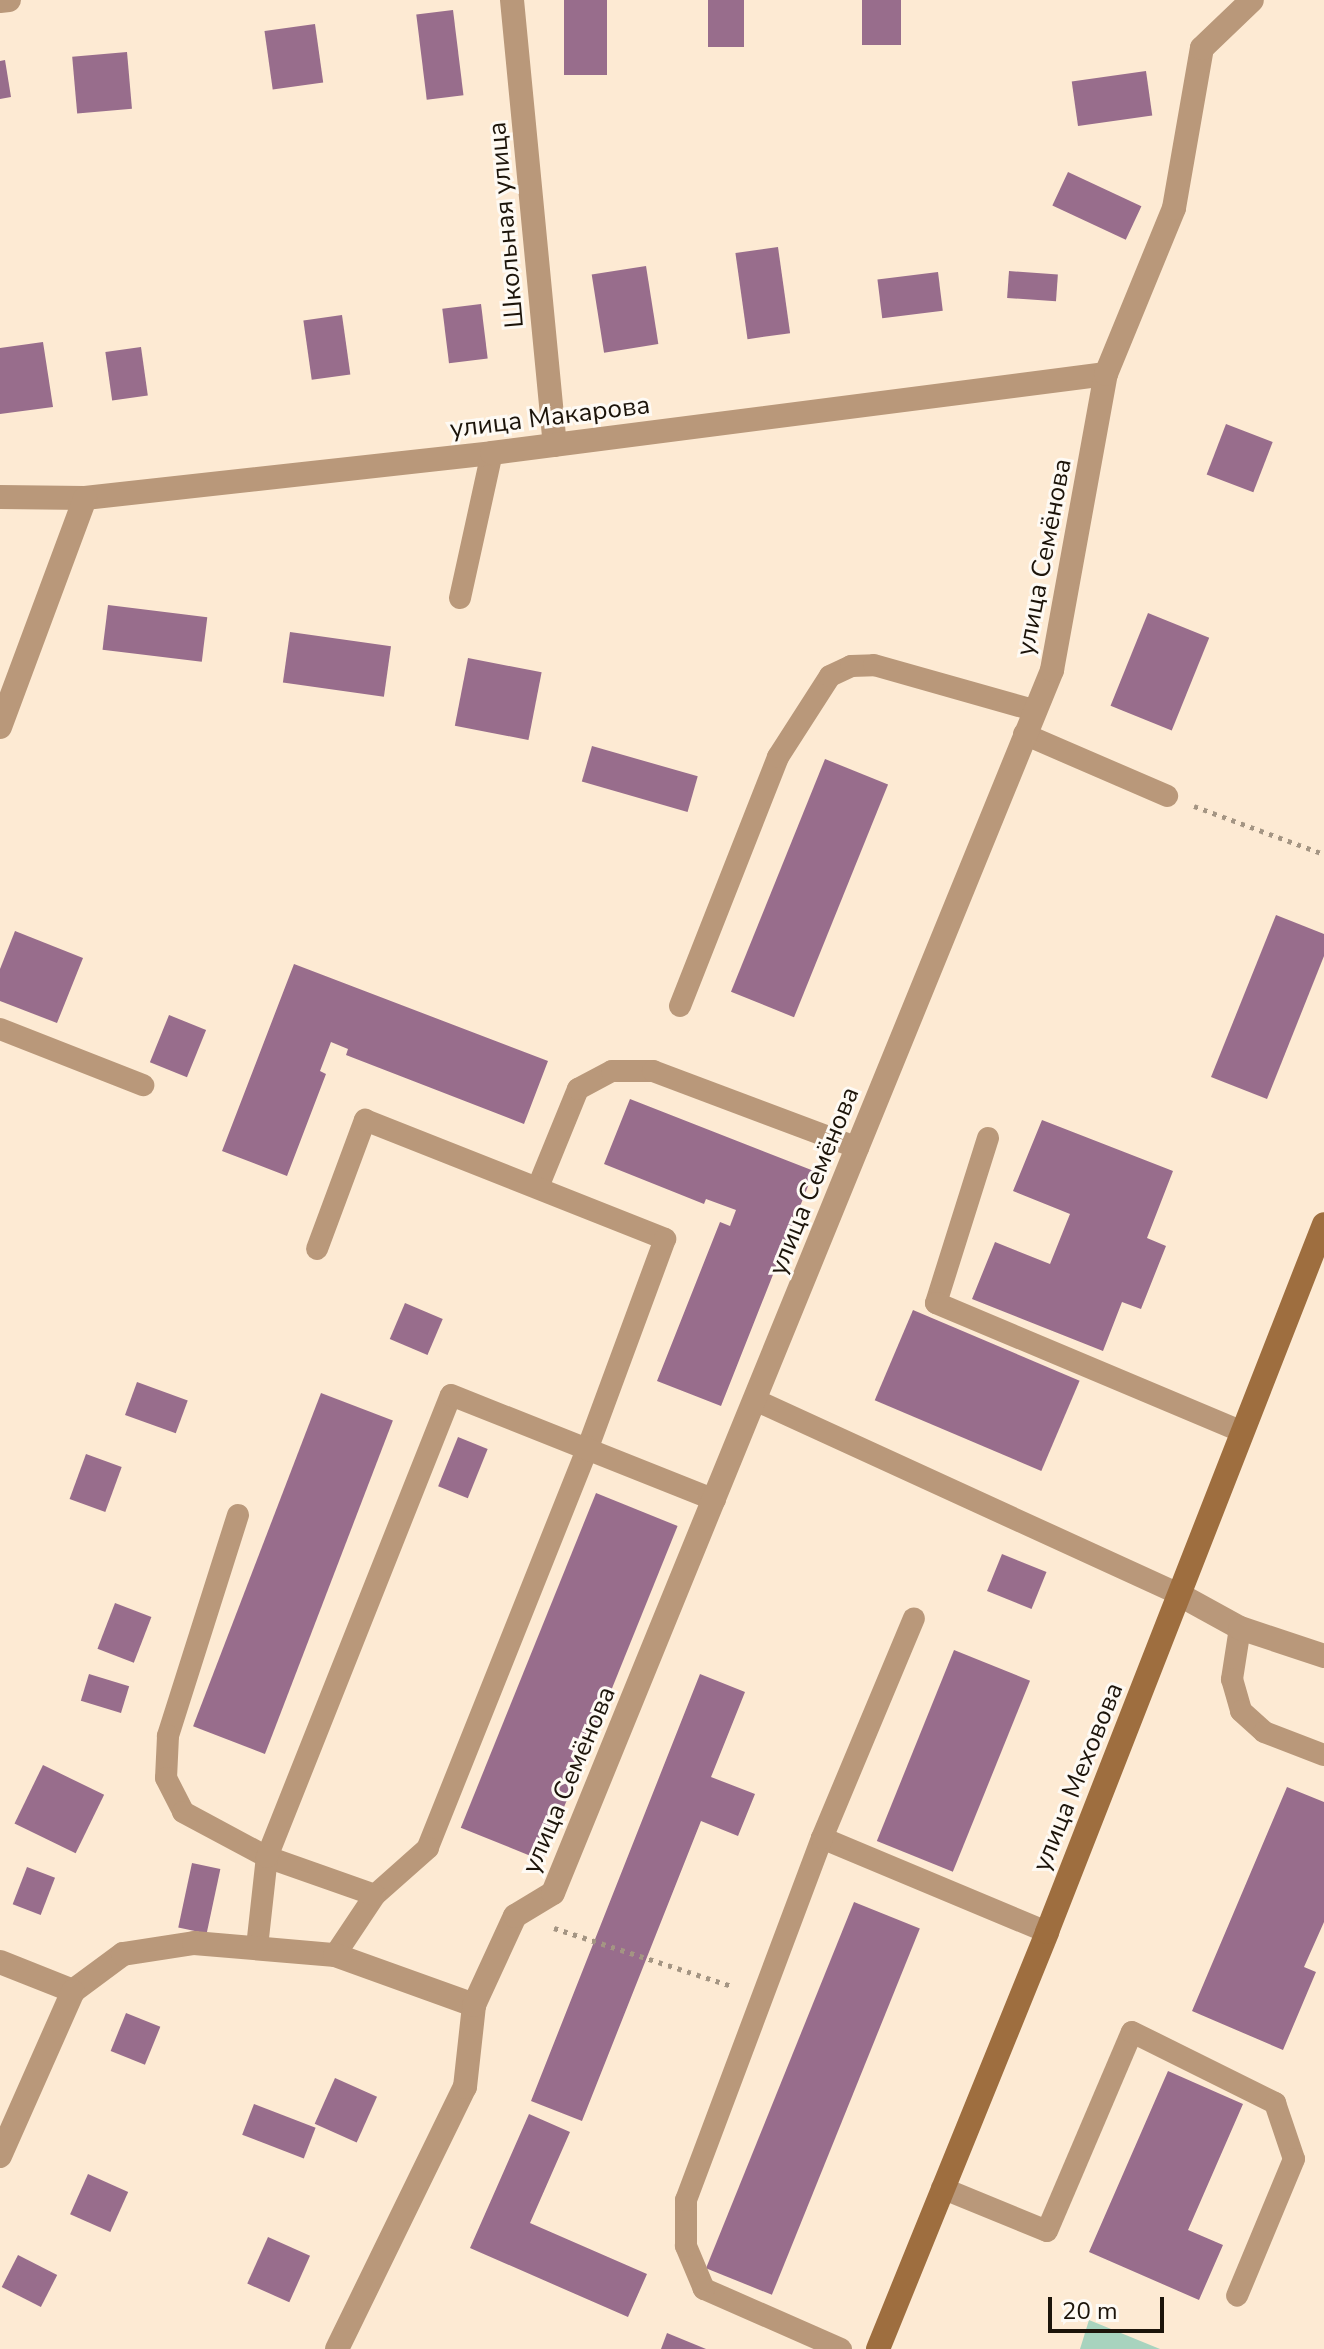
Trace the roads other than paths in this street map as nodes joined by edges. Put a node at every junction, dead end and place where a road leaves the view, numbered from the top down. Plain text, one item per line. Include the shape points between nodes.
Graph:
1 (9, 0) edge
2 (512, 0) edge
3 (1252, 0) edge
4 (0, 1) edge
5 (1106, 374) junction
6 (555, 445) junction
7 (492, 453) junction
8 (0, 497) edge
9 (85, 498) junction
10 (460, 598) dead end
11 (1033, 710) junction
12 (0, 727) edge
13 (1024, 734) junction
14 (1167, 796) road end
15 (680, 1006) dead end
16 (0, 1029) edge
17 (143, 1085) dead end
18 (988, 1138) dead end
19 (858, 1148) junction
20 (538, 1187) junction
21 (1324, 1224) edge
22 (317, 1249) dead end
23 (755, 1400) junction
24 (1243, 1432) junction
25 (588, 1447) junction
26 (715, 1500) junction
27 (238, 1515) dead end
28 (1180, 1595) junction
29 (914, 1618) dead end
30 (1240, 1628) junction
31 (1324, 1656) edge
32 (1324, 1755) edge
33 (822, 1838) junction
34 (267, 1857) junction
35 (375, 1895) junction
36 (1047, 1932) junction
37 (257, 1947) junction
38 (335, 1955) junction
39 (0, 1962) edge
40 (73, 1991) junction
41 (474, 2005) junction
42 (0, 2156) edge
43 (942, 2188) junction
44 (1237, 2296) dead end
45 (337, 2349) edge
46 (841, 2349) edge
47 (878, 2349) edge

1 - 4 street
2 - 6 street, Школьная улица
3 - 5 street, улица Семёнова via 1202,48 1174,208
5 - 6 street, улица Макарова
5 - 11 street, улица Семёнова via 1052,670
6 - 7 street, улица Макарова
7 - 9 street, улица Макарова
7 - 10 lane
8 - 9 street, улица Макарова
9 - 12 street
11 - 13 street, улица Семёнова
11 - 15 lane via 874,665 851,666 830,676 778,757
13 - 14 lane
13 - 19 street, улица Семёнова
16 - 17 lane
18 - 24 lane via 936,1303
19 - 20 lane via 653,1071 612,1071 578,1089
19 - 23 street, улица Семёнова
20 - 22 lane via 365,1120
20 - 25 lane via 665,1239
21 - 24 street, улица Меховова
23 - 26 street, улица Семёнова
23 - 28 lane
24 - 28 street, улица Меховова
25 - 26 lane
25 - 34 lane via 451,1395
25 - 35 lane via 428,1848
26 - 41 street, улица Семёнова via 553,1893 515,1916
27 - 34 lane via 168,1736 166,1778 183,1812
28 - 30 street
28 - 36 street, улица Меховова
29 - 33 lane
30 - 31 street
30 - 32 lane via 1232,1679 1241,1711 1264,1732
33 - 36 lane
33 - 46 lane via 686,2200 686,2246 704,2289
34 - 35 lane
34 - 37 lane
35 - 38 lane
36 - 43 street, улица Меховова
37 - 38 street
37 - 40 street via 194,1943 123,1954
38 - 41 street
39 - 40 street
40 - 42 street
41 - 45 street via 465,2087
43 - 44 lane via 1047,2231 1132,2032 1275,2103 1294,2159
43 - 47 street, улица Меховова

